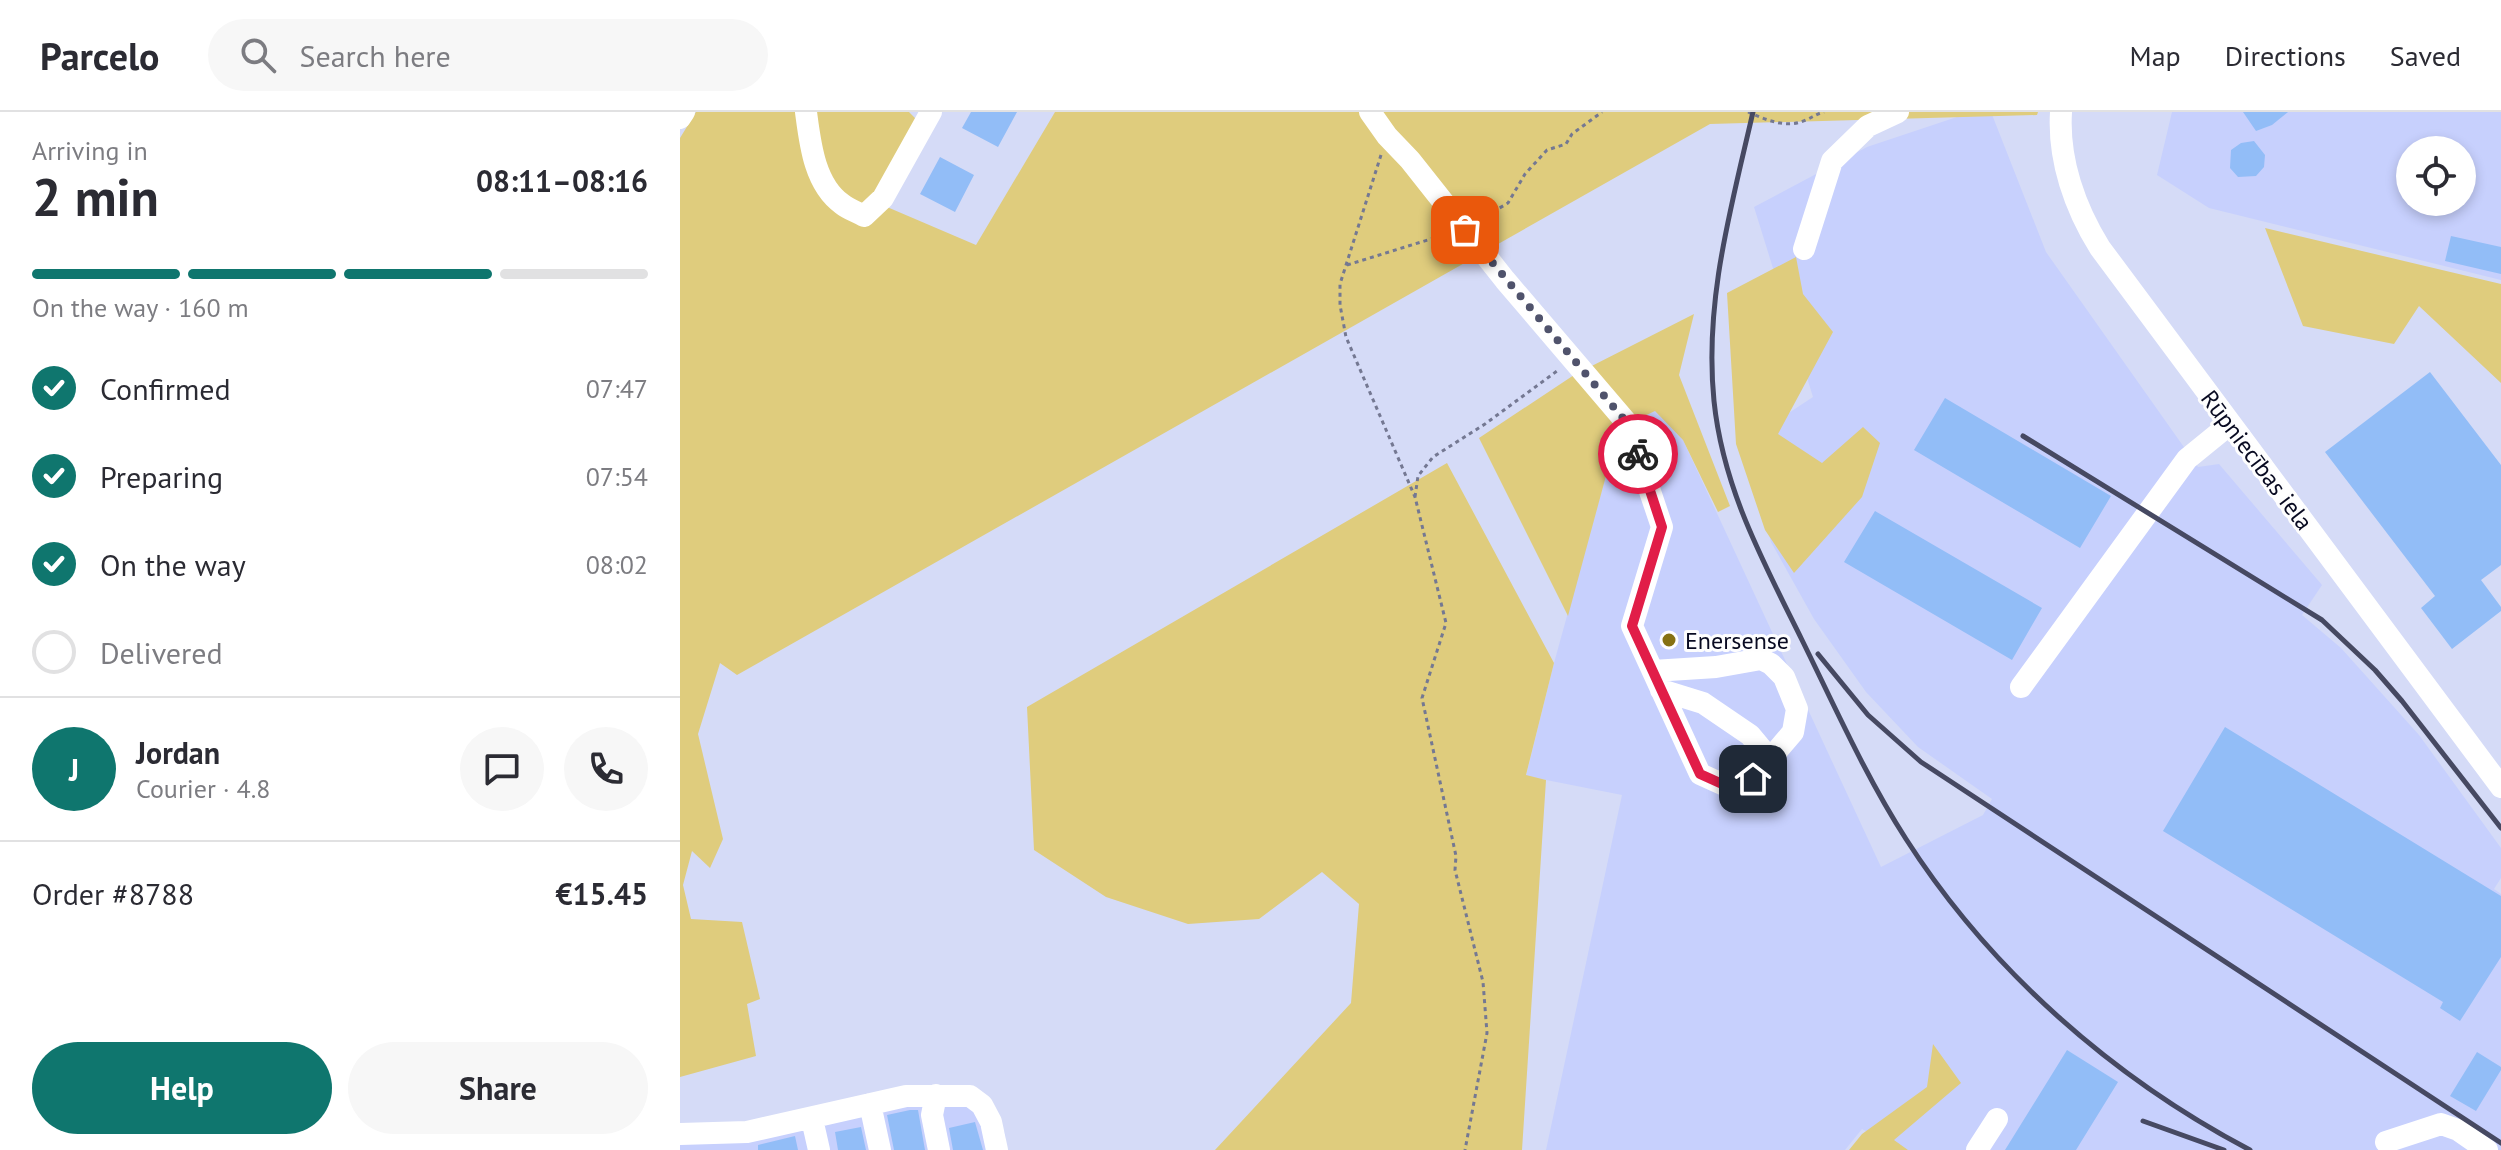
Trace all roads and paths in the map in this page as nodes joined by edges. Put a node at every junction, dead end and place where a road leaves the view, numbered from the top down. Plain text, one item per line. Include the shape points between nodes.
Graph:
1 (684, 112) edge
2 (806, 112) edge
3 (931, 112) edge
4 (1370, 112) edge
5 (1602, 112) edge
6 (1748, 112) edge
7 (1824, 112) edge
8 (1898, 112) edge
9 (2061, 112) edge
10 (680, 118) edge
11 (1387, 136) junction
12 (1465, 230) junction
13 (1804, 249) dead end
14 (1346, 265) junction
15 (1573, 359) junction
16 (2230, 424) junction
17 (1415, 497) junction
18 (1657, 681) junction
19 (2021, 687) dead end
20 (1770, 759) junction
21 (2501, 787) edge
22 (936, 1095) junction
23 (870, 1104) junction
24 (812, 1119) junction
25 (1997, 1119) dead end
26 (687, 1140) edge
27 (749, 1141) edge
28 (2386, 1142) dead end
29 (819, 1150) edge
30 (880, 1150) edge
31 (939, 1150) edge
32 (997, 1150) edge
33 (1465, 1150) edge
34 (1977, 1150) edge
35 (2487, 1150) edge

1 - 10 street
2 - 3 street via 811,151 824,181 840,203 864,216 883,198
4 - 11 street
5 - 12 path via 1566,144 1547,150 1508,203
6 - 7 path via 1788,124
8 - 13 street via 1868,126 1832,161
9 - 16 street, Rūpniecības iela via 2067,176 2089,231
11 - 12 street
11 - 14 path
12 - 14 path
12 - 15 street
14 - 17 path via 1340,284 1346,337
15 - 17 path via 1433,457 1418,476
15 - 18 street via 1627,423 1662,527 1632,626
16 - 19 street via 2187,459
16 - 21 street, Rūpniecības iela
17 - 33 path via 1446,623 1422,698 1483,982 1487,1033
18 - 20 street via 1703,703 1750,735
18 - 20 street via 1700,774 1731,788 1753,779
18 - 20 street via 1761,659 1771,664 1784,677 1797,709 1793,732
22 - 23 street
22 - 31 street via 932,1115
22 - 32 street via 970,1096 982,1105
23 - 24 street
23 - 30 street
24 - 27 street
24 - 29 street
25 - 34 street
26 - 27 street
28 - 35 street via 2441,1124

